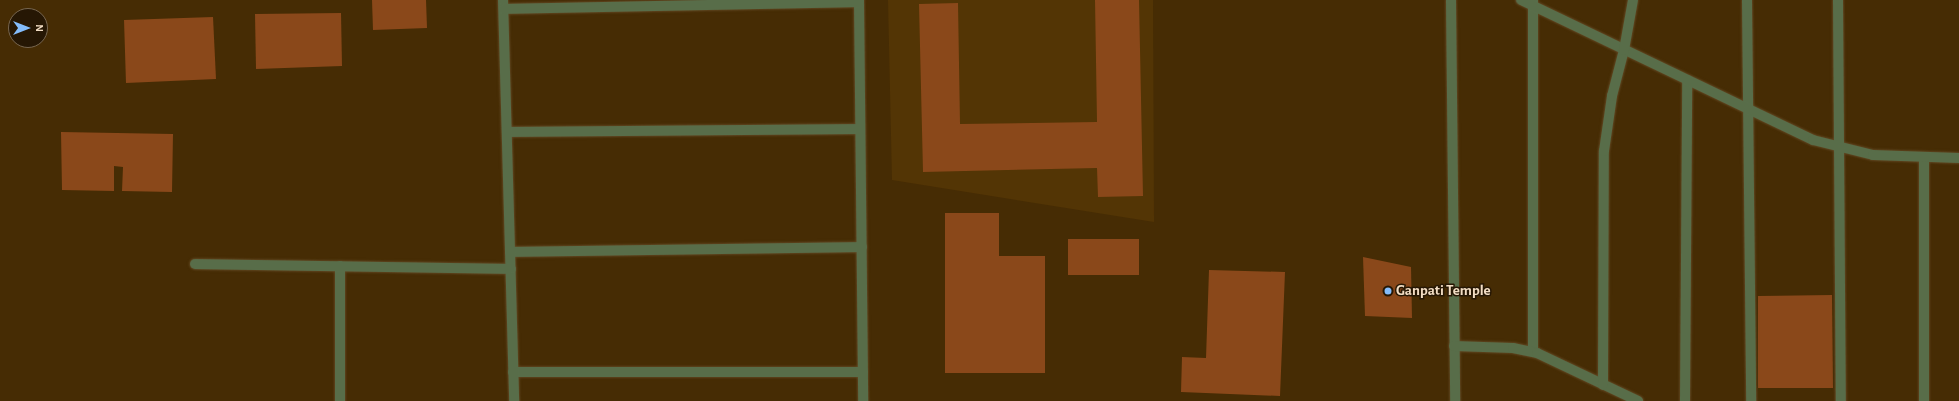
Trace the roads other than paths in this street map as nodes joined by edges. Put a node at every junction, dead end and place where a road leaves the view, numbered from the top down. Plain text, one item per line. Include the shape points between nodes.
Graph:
1 (1451, 0) edge
2 (1521, 0) edge
3 (1633, 0) edge
4 (1747, 0) edge
5 (1838, 0) edge
6 (859, 1) edge
7 (1533, 3) edge
8 (503, 4) edge
9 (1624, 50) junction
10 (1687, 80) junction
11 (1748, 110) junction
12 (860, 129) junction
13 (508, 132) junction
14 (1838, 147) junction
15 (1924, 157) junction
16 (1959, 158) edge
17 (862, 247) junction
18 (510, 252) junction
19 (195, 264) dead end
20 (340, 266) junction
21 (511, 269) junction
22 (1454, 346) junction
23 (1533, 352) junction
24 (513, 372) junction
25 (863, 372) junction
26 (1603, 385) junction
27 (340, 401) edge
28 (514, 401) edge
29 (863, 401) edge
30 (1455, 401) edge
31 (1638, 401) edge
32 (1685, 401) edge
33 (1751, 401) edge
34 (1841, 401) edge
35 (1924, 401) edge

1 - 22 street
2 - 7 street
3 - 9 street
4 - 11 street
5 - 14 street
6 - 8 street
6 - 12 street
7 - 9 street
7 - 23 street
8 - 13 street
9 - 10 street
9 - 26 street via 1612,96 1604,151
10 - 11 street
10 - 32 street
11 - 14 street via 1813,140
11 - 33 street
12 - 13 street
12 - 17 street
13 - 18 street
14 - 15 street via 1873,155
14 - 34 street
15 - 16 street
15 - 35 street
17 - 18 street
17 - 25 street
18 - 21 street
19 - 20 street
20 - 21 street
20 - 27 street
21 - 24 street
22 - 23 street via 1513,348
22 - 30 street
23 - 26 street
24 - 25 street
24 - 28 street
25 - 29 street
26 - 31 street

